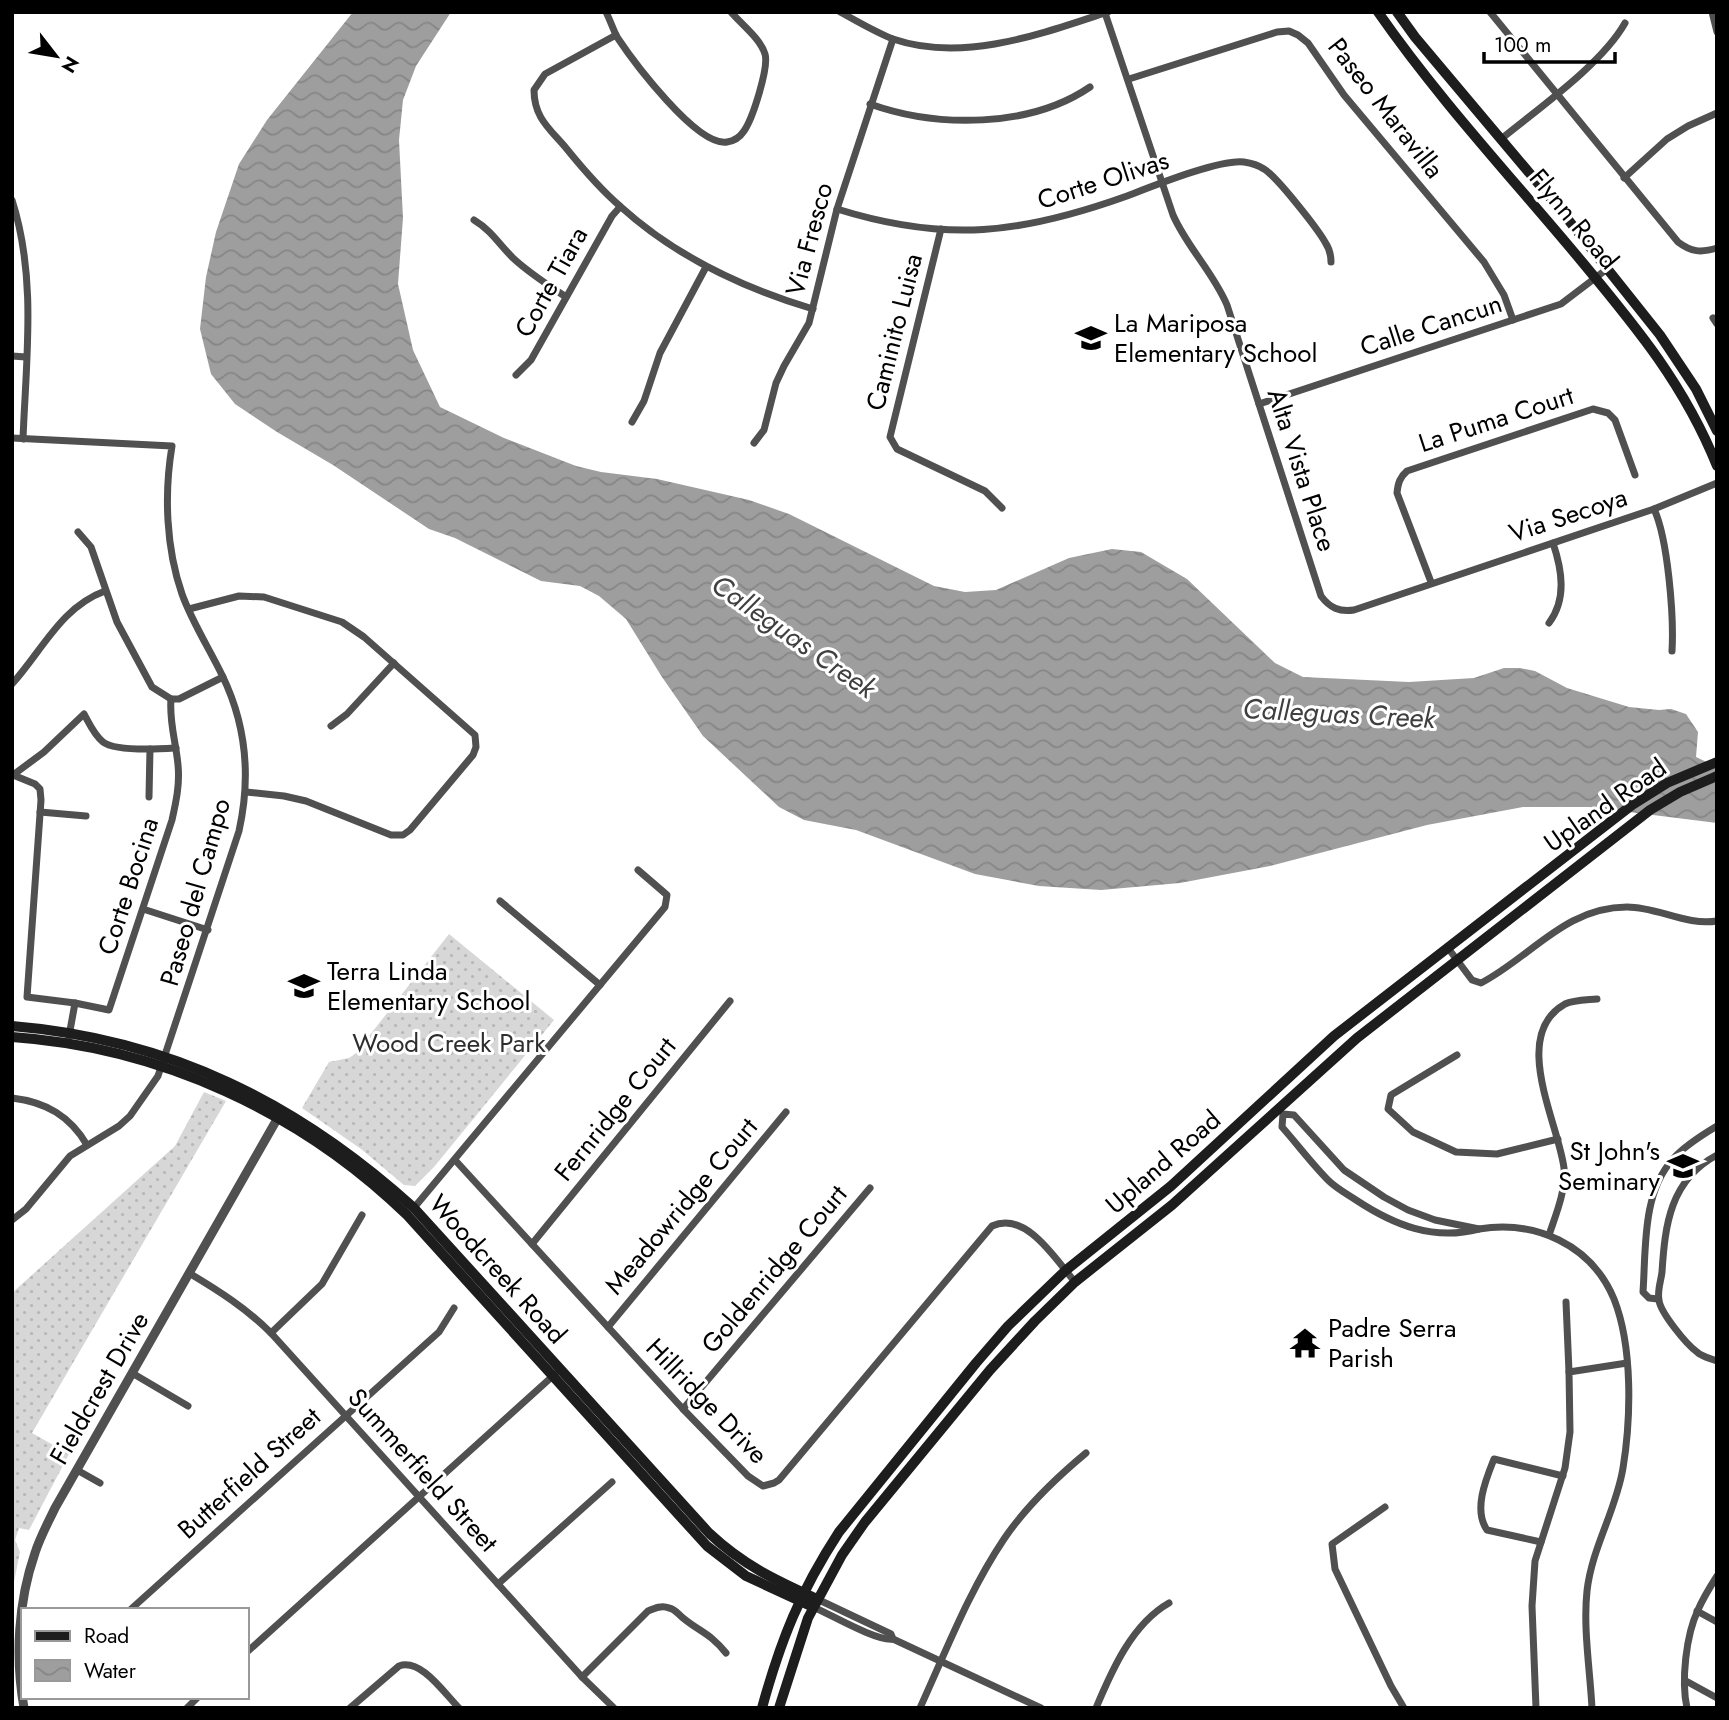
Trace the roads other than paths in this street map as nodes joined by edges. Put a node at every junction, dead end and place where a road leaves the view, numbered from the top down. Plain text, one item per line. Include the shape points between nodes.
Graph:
1 (606, 12) edge
2 (731, 12) edge
3 (840, 12) edge
4 (1378, 12) edge
5 (1397, 12) edge
6 (1490, 12) edge
7 (1712, 12) edge
8 (1107, 13) edge
9 (1625, 23) dead end
10 (1717, 32) edge
11 (616, 35) junction
12 (893, 38) junction
13 (1129, 79) junction
14 (1090, 87) dead end
15 (1556, 93) junction
16 (870, 104) junction
17 (1717, 113) edge
18 (1501, 139) junction
19 (1624, 178) junction
20 (1163, 183) junction
21 (12, 200) edge
22 (620, 207) junction
23 (837, 209) junction
24 (474, 220) dead end
25 (941, 229) junction
26 (1717, 248) edge
27 (1331, 262) dead end
28 (706, 267) junction
29 (1607, 269) junction
30 (1596, 279) junction
31 (566, 297) junction
32 (813, 309) junction
33 (1513, 320) junction
34 (12, 356) edge
35 (26, 357) junction
36 (516, 375) dead end
37 (1259, 404) junction
38 (632, 422) dead end
39 (1717, 431) edge
40 (12, 438) edge
41 (23, 439) junction
42 (754, 443) dead end
43 (1717, 466) edge
44 (1635, 475) dead end
45 (1717, 483) edge
46 (1002, 508) dead end
47 (1654, 509) junction
48 (78, 532) dead end
49 (1553, 543) junction
50 (1431, 582) junction
51 (105, 591) junction
52 (189, 609) junction
53 (1549, 623) dead end
54 (1672, 651) dead end
55 (394, 663) junction
56 (223, 677) junction
57 (12, 684) edge
58 (171, 699) junction
59 (331, 726) dead end
60 (176, 748) junction
61 (150, 749) junction
62 (1717, 762) edge
63 (1717, 776) edge
64 (246, 792) junction
65 (149, 797) dead end
66 (40, 812) junction
67 (86, 816) dead end
68 (638, 870) dead end
69 (500, 901) dead end
70 (143, 909) junction
71 (1717, 921) edge
72 (208, 930) junction
73 (1448, 948) junction
74 (1457, 960) junction
75 (600, 985) junction
76 (1597, 999) dead end
77 (730, 1001) dead end
78 (75, 1003) junction
79 (12, 1026) edge
80 (12, 1037) edge
81 (69, 1038) junction
82 (1457, 1055) dead end
83 (164, 1062) junction
84 (12, 1098) edge
85 (786, 1112) dead end
86 (280, 1113) junction
87 (1717, 1126) edge
88 (1558, 1139) junction
89 (88, 1145) junction
90 (1717, 1155) edge
91 (455, 1160) junction
92 (870, 1188) dead end
93 (410, 1211) junction
94 (362, 1215) dead end
95 (12, 1220) edge
96 (1479, 1228) junction
97 (1549, 1235) junction
98 (532, 1244) junction
99 (1065, 1270) junction
100 (189, 1273) junction
101 (1075, 1282) junction
102 (1658, 1299) junction
103 (1566, 1302) dead end
104 (454, 1308) dead end
105 (608, 1327) junction
106 (271, 1333) junction
107 (1717, 1361) edge
108 (1627, 1363) junction
109 (1569, 1372) junction
110 (132, 1373) junction
111 (556, 1373) junction
112 (188, 1406) dead end
113 (682, 1409) junction
114 (345, 1414) junction
115 (1086, 1453) dead end
116 (77, 1470) junction
117 (1563, 1476) junction
118 (612, 1482) dead end
119 (100, 1483) dead end
120 (418, 1496) junction
121 (1385, 1507) dead end
122 (1541, 1542) junction
123 (1717, 1576) edge
124 (498, 1584) junction
125 (801, 1597) junction
126 (815, 1603) junction
127 (1169, 1603) dead end
128 (23, 1608) edge
129 (132, 1608) edge
130 (1697, 1611) junction
131 (21, 1620) edge
132 (1717, 1622) edge
133 (248, 1651) edge
134 (726, 1653) dead end
135 (18, 1661) edge
136 (942, 1661) junction
137 (582, 1676) junction
138 (1686, 1681) junction
139 (21, 1684) edge
140 (1717, 1698) edge
141 (351, 1708) edge
142 (459, 1708) edge
143 (614, 1708) edge
144 (762, 1708) edge
145 (779, 1708) edge
146 (920, 1708) edge
147 (1041, 1708) edge
148 (1096, 1708) edge
149 (1404, 1708) edge
150 (1536, 1708) edge
151 (1592, 1708) edge
152 (1687, 1708) edge

1 - 11 street
2 - 11 street via 762,48 766,65 747,127 726,142 706,136 674,109
3 - 12 street
4 - 30 main road, Flynn Road via 1428,79
5 - 18 main road, Flynn Road
6 - 15 street
7 - 10 street
8 - 12 street via 993,44 932,47
8 - 13 street, Alta Vista Place
9 - 15 street via 1608,48
11 - 22 street via 555,68 534,90 536,113
12 - 16 street, Via Fresco
13 - 20 street, Alta Vista Place
13 - 33 street, Paseo Maravilla via 1277,32 1298,35 1484,262
14 - 16 street via 1039,109 987,118 926,118
15 - 18 street
15 - 19 street
16 - 23 street, Via Fresco
17 - 19 street via 1667,139
18 - 29 main road, Flynn Road
19 - 26 street via 1678,242 1693,251
20 - 25 street, Corte Olivas via 1040,223 995,230
20 - 27 street, Corte Olivas via 1230,163 1256,165 1272,175 1323,239
20 - 37 street, Alta Vista Place via 1180,229 1222,294
21 - 35 street via 26,261
22 - 28 street
22 - 31 street, Corte Tiara
23 - 25 street, Corte Olivas via 894,225
23 - 32 street, Via Fresco
24 - 31 street via 490,230 528,271
25 - 46 street, Caminito Luisa via 890,437 897,449 985,491
28 - 32 street
28 - 38 street via 660,353
29 - 30 street, Calle Cancun
29 - 39 main road, Flynn Road via 1677,358
30 - 33 street, Calle Cancun via 1562,304
30 - 43 main road, Flynn Road via 1664,365 1697,419
31 - 36 street, Corte Tiara via 531,360
32 - 42 street, Via Fresco via 783,366 764,430
33 - 37 street, Calle Cancun
34 - 35 street
35 - 41 street
37 - 50 street, Alta Vista Place via 1327,604 1354,610
40 - 41 street
41 - 52 street, Paseo del Campo via 172,446 167,502 170,539
44 - 50 street, La Puma Court via 1615,420 1593,409 1407,471 1397,493
45 - 47 street, Via Secoya
47 - 49 street, Via Secoya
47 - 54 street via 1664,548
48 - 51 street via 91,547
49 - 50 street, Via Secoya
49 - 53 street via 1561,597
51 - 57 street via 65,616
51 - 58 street via 152,687
52 - 55 street via 239,596 292,604 342,622
52 - 56 street, Paseo del Campo
55 - 59 street
55 - 64 street via 472,730 477,740 473,755 410,830 391,835 306,801
56 - 58 street
56 - 64 street, Paseo del Campo via 241,726
58 - 60 street, Corte Bocina
60 - 61 street
60 - 70 street, Corte Bocina via 177,801
61 - 65 street
61 - 66 street via 108,745 84,714 13,775 40,789
62 - 73 main road, Upland Road via 1667,783 1611,821
63 - 74 main road, Upland Road via 1680,792 1627,826
64 - 72 street, Paseo del Campo via 239,831
66 - 67 street
66 - 78 street via 27,997
68 - 75 street via 667,895 665,907
69 - 75 street
70 - 72 street
70 - 78 street, Corte Bocina via 108,1010
71 - 74 street via 1693,922 1626,907 1603,909 1572,920 1481,983 1472,980
72 - 83 street, Paseo del Campo
73 - 74 street
73 - 99 main road, Upland Road via 1334,1037 1171,1186
74 - 101 main road, Upland Road via 1324,1065 1172,1205
75 - 91 street
76 - 88 street via 1567,1003 1550,1016 1540,1036 1539,1068
77 - 98 street, Fernridge Court
78 - 81 street
79 - 81 main road, Woodcreek Road
80 - 81 main road, Woodcreek Road
81 - 83 main road, Woodcreek Road via 104,1040
82 - 88 street via 1391,1095 1388,1109 1413,1132 1456,1152 1497,1154
83 - 86 main road, Woodcreek Road via 226,1080
83 - 89 street, Paseo del Campo via 130,1116
84 - 89 street via 60,1113
85 - 105 street, Meadowridge Court
86 - 93 main road, Woodcreek Road via 362,1163
86 - 100 street, Fieldcrest Drive
87 - 102 street via 1673,1158 1656,1188 1643,1292
88 - 97 street via 1564,1170 1561,1200
89 - 95 street, Paseo del Campo via 71,1156
90 - 102 street via 1680,1189 1672,1206
91 - 93 street
91 - 98 street, Hillridge Drive
92 - 113 street, Goldenridge Court
93 - 111 main road, Woodcreek Road
94 - 106 street via 322,1284
96 - 96 street via 1435,1220 1384,1197 1344,1170 1294,1115 1283,1114 1282,1127 1331,1183 1377,1213 1431,1233 1460,1234
96 - 97 street via 1516,1226
97 - 108 street via 1582,1255 1600,1273 1620,1321
98 - 105 street, Hillridge Drive
99 - 101 street, Hillridge Drive
99 - 113 street, Hillridge Drive via 1019,1225 1001,1222 992,1226 779,1480 769,1485 748,1476
99 - 125 main road, Upland Road via 1000,1335 863,1500
100 - 106 street, Summerfield Street via 248,1310
100 - 110 street, Fieldcrest Drive
101 - 126 main road, Upland Road via 1013,1345 894,1486 842,1555
102 - 107 street via 1684,1340 1696,1352
103 - 109 street
104 - 114 street, Butterfield Street via 439,1332
105 - 113 street, Hillridge Drive
106 - 114 street, Summerfield Street
108 - 109 street
108 - 151 street via 1623,1469 1587,1593
109 - 117 street via 1570,1432
110 - 112 street
110 - 116 street, Fieldcrest Drive
111 - 120 street
111 - 125 main road, Woodcreek Road via 726,1549
114 - 120 street, Summerfield Street
114 - 129 street, Butterfield Street
115 - 136 street via 1055,1479 1006,1536
116 - 119 street
116 - 128 street, Fieldcrest Drive via 40,1539
117 - 122 street
117 - 122 street via 1494,1459 1485,1481 1481,1510 1487,1530
118 - 124 street
120 - 124 street, Summerfield Street
120 - 133 street
121 - 149 street via 1332,1544 1335,1569
122 - 150 street via 1532,1606
123 - 130 street
124 - 137 street, Summerfield Street
125 - 126 main road, Woodcreek Road
125 - 144 main road, Upland Road via 782,1639
126 - 136 street, Woodcreek Road
126 - 145 main road, Upland Road
127 - 148 street via 1146,1621 1130,1642
130 - 132 street
130 - 138 street via 1686,1656
131 - 135 street, Fieldcrest Drive
134 - 137 street via 714,1638 677,1611 656,1608
135 - 139 street, Fieldcrest Drive
136 - 146 street
136 - 147 street, Woodcreek Road
137 - 143 street, Summerfield Street
138 - 140 street
138 - 152 street
141 - 142 street via 408,1663 419,1667

